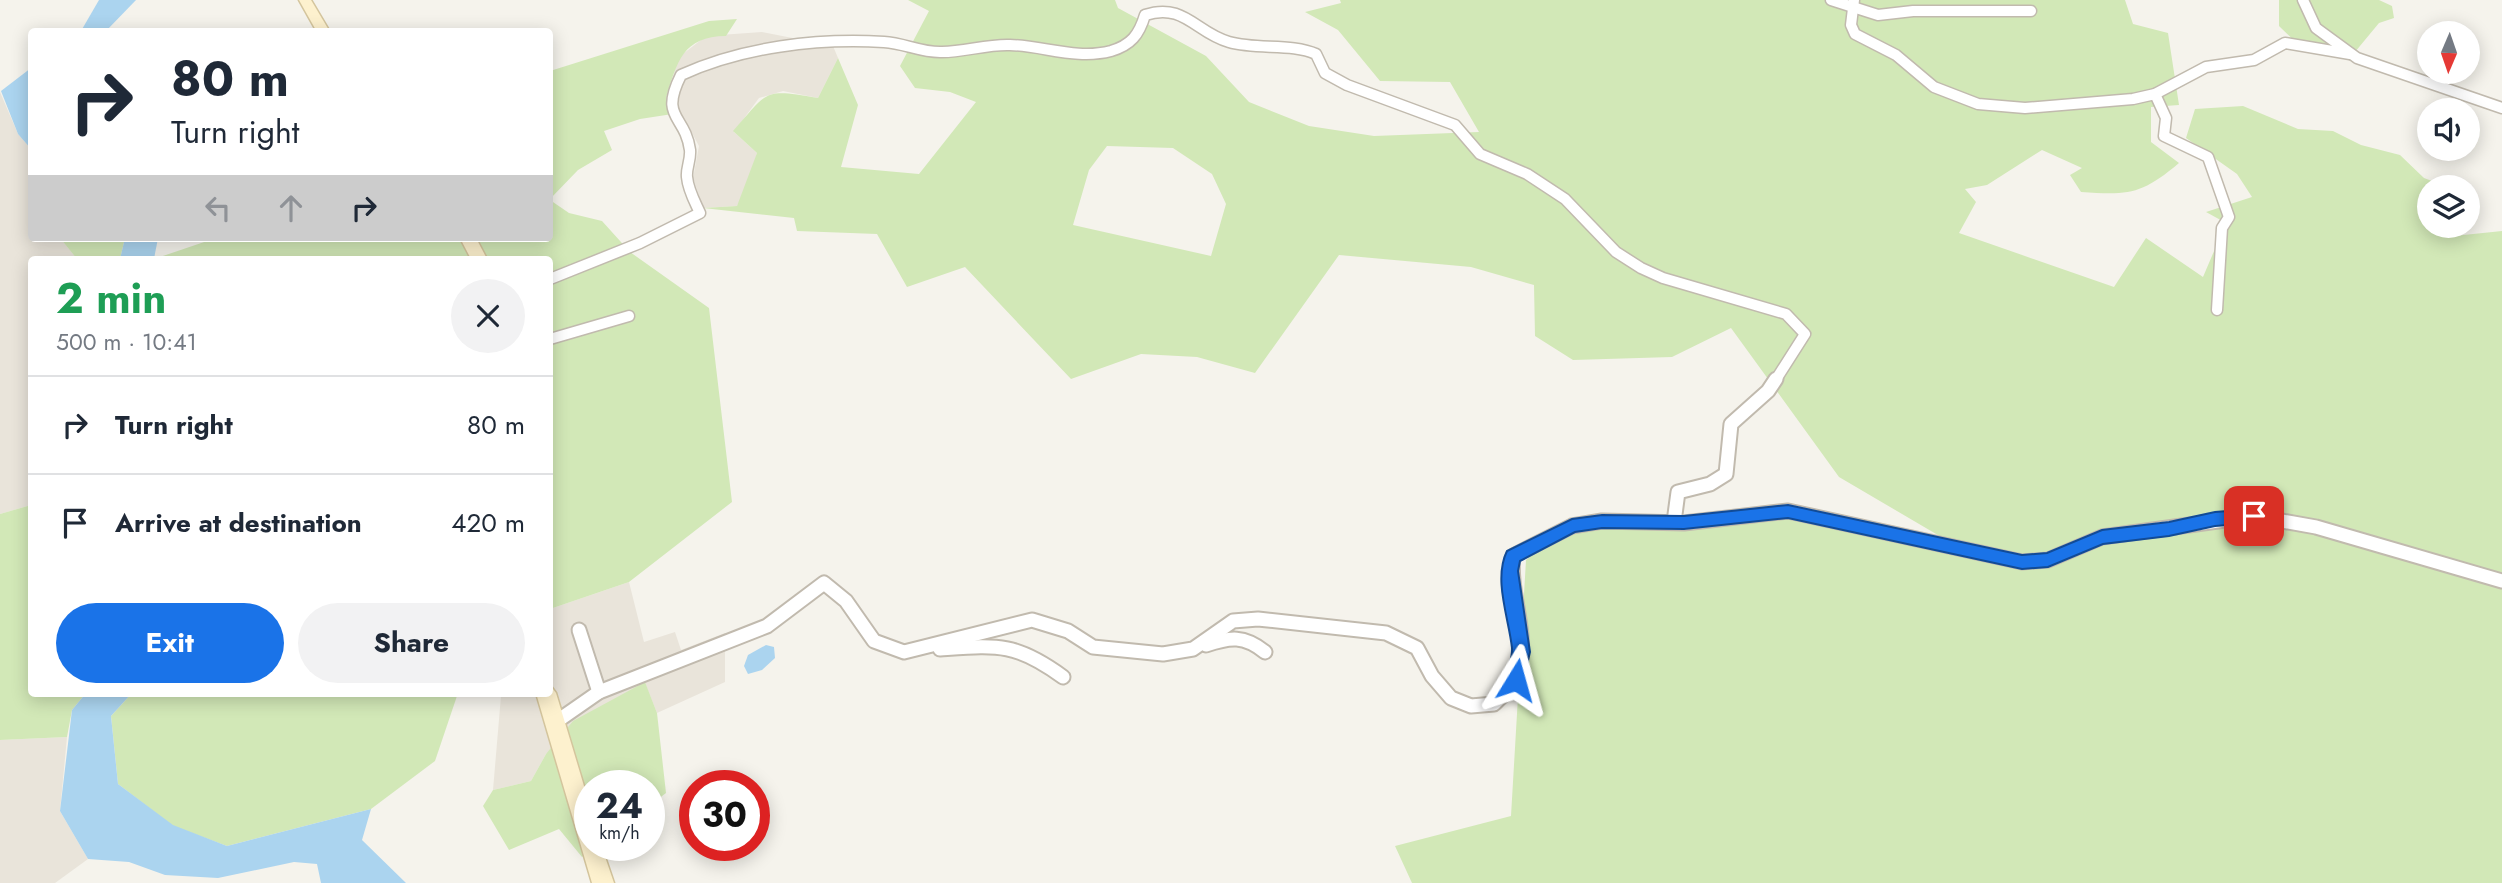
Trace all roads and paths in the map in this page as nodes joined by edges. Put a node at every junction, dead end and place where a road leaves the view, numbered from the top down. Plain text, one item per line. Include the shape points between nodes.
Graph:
1 (305, 0) edge
2 (1831, 0) edge
3 (2304, 0) edge
4 (1853, 3) edge
5 (2031, 11) dead end
6 (322, 28) edge
7 (2350, 54) junction
8 (2155, 94) junction
9 (2502, 108) edge
10 (553, 278) edge
11 (2217, 310) dead end
12 (629, 316) dead end
13 (553, 339) edge
14 (1674, 522) junction
15 (2502, 581) edge
16 (579, 630) dead end
17 (1193, 649) junction
18 (904, 652) junction
19 (1265, 652) dead end
20 (1063, 677) dead end
21 (599, 692) junction
22 (547, 697) edge
23 (553, 724) junction
24 (574, 792) edge
25 (596, 861) edge
26 (603, 883) edge

1 - 6 street
2 - 4 street
3 - 7 street via 2309,18 2332,43
4 - 5 street via 1878,15
4 - 8 street via 1855,34 1896,55 1934,87 1978,104 2025,108 2099,104
7 - 8 street via 2285,43 2254,60 2206,67
7 - 9 street
8 - 11 street via 2166,118 2164,136 2208,157 2226,198 2229,217 2222,228
10 - 14 street via 700,213 687,176 691,151 672,116 672,102 681,75 703,64 839,42 887,42 933,52 1010,45 1062,55 1093,54 1128,44 1138,36 1145,15 1180,13 1228,42 1316,54 1325,73 1347,85 1455,125 1480,153 1527,174 1565,199 1616,252 1641,268 1796,321 1805,334 1803,340 1768,391 1731,424 1726,474 1710,484 1678,492
12 - 13 street
14 - 15 street via 1788,511 2022,562 2048,560 2102,537 2254,516 2316,527
14 - 17 street via 1602,521 1572,526 1513,556 1509,571 1521,652 1516,680 1494,704 1471,706 1451,698 1418,649 1386,632 1258,619 1233,621
16 - 21 street
17 - 18 street via 1163,654 1111,651 1032,621
17 - 19 street via 1236,636 1251,640
18 - 20 street via 1007,645 1031,653
18 - 21 street via 884,650 870,642 840,591 824,583 767,626
21 - 23 street
22 - 23 street
23 - 24 street
25 - 26 street

